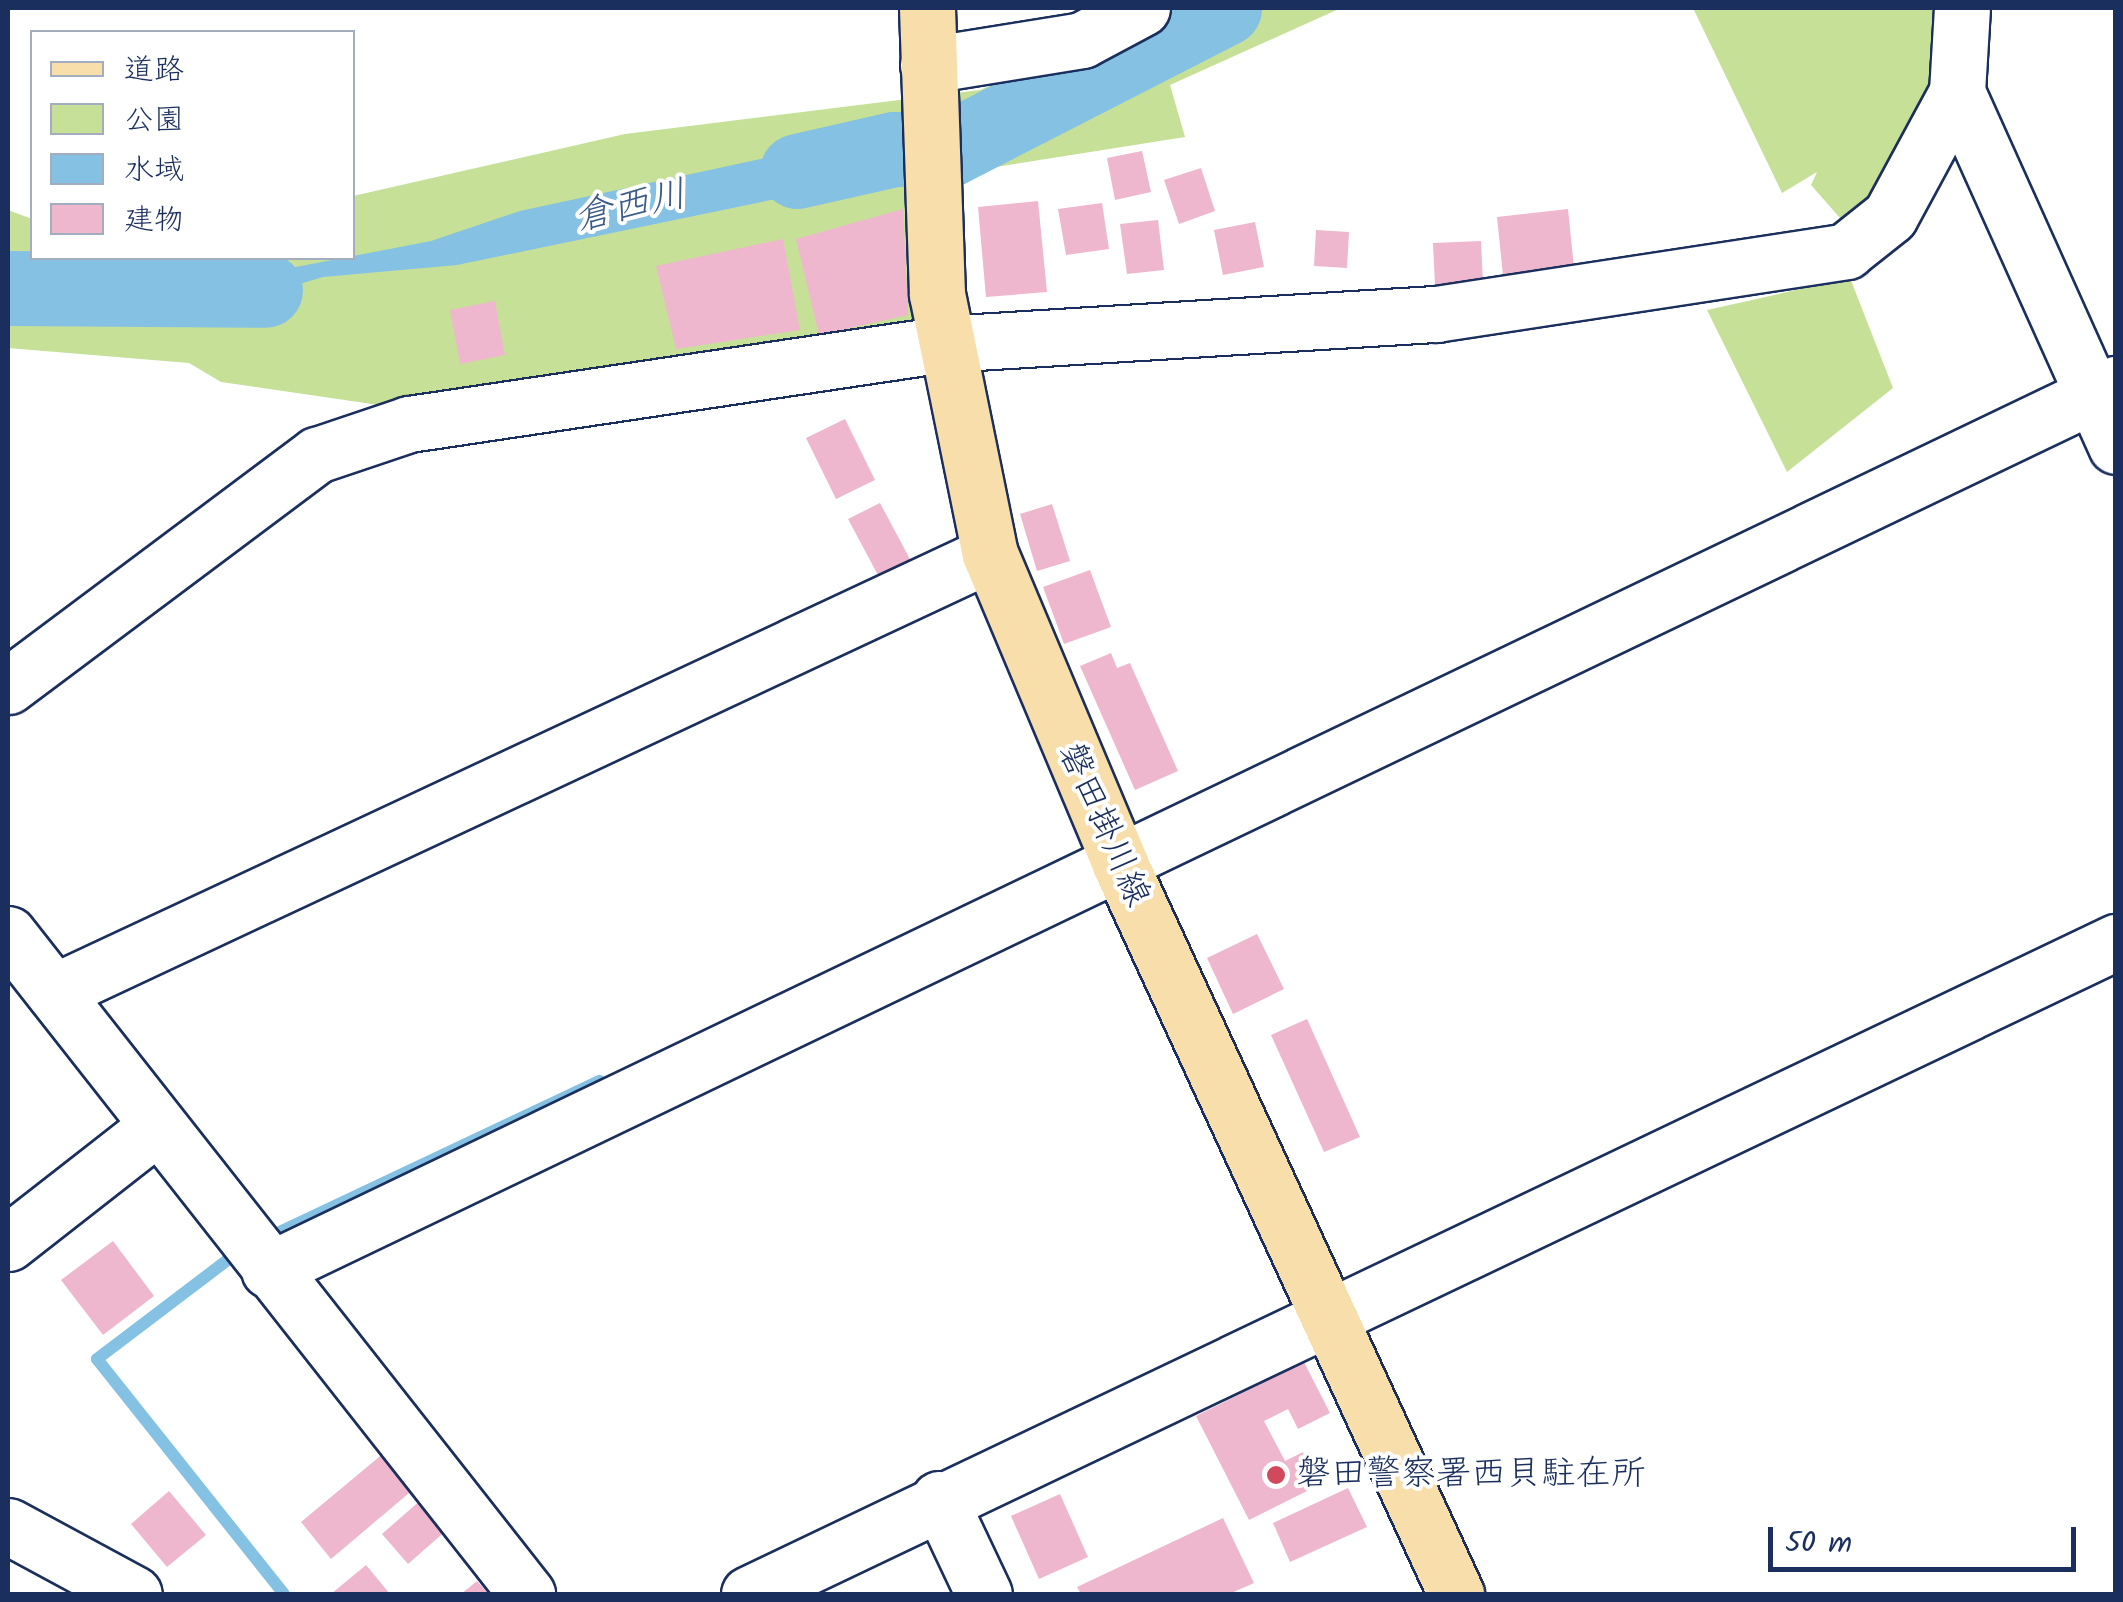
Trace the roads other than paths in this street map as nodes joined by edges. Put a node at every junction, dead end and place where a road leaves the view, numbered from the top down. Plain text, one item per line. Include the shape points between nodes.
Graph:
1 (926, 8) edge
2 (1142, 8) edge
3 (1962, 8) edge
4 (928, 65) junction
5 (1957, 92) junction
6 (944, 344) junction
7 (2104, 389) edge
8 (2116, 446) edge
9 (990, 554) junction
10 (8, 686) edge
11 (1120, 864) junction
12 (8, 934) edge
13 (2116, 942) edge
14 (54, 992) junction
15 (158, 1126) junction
16 (8, 1243) edge
17 (269, 1270) junction
18 (1324, 1316) junction
19 (939, 1498) junction
20 (8, 1526) edge
21 (134, 1594) edge
22 (527, 1594) edge
23 (749, 1594) edge
24 (984, 1594) edge
25 (1456, 1594) edge

1 - 4 main road, 磐田掛川線
2 - 4 street via 1082,40
3 - 5 street
4 - 6 main road, 磐田掛川線
5 - 6 street via 1890,216 1846,251 1436,314
5 - 7 street
6 - 9 main road, 磐田掛川線
6 - 10 street via 409,424 317,455
7 - 8 street
7 - 11 street
9 - 11 main road, 磐田掛川線
9 - 14 street
11 - 17 street
11 - 18 main road, 磐田掛川線
12 - 14 street
13 - 18 street
14 - 15 street
15 - 16 street
15 - 17 street
17 - 22 street
18 - 19 street
18 - 25 main road, 磐田掛川線
19 - 23 street
19 - 24 street
20 - 21 street

